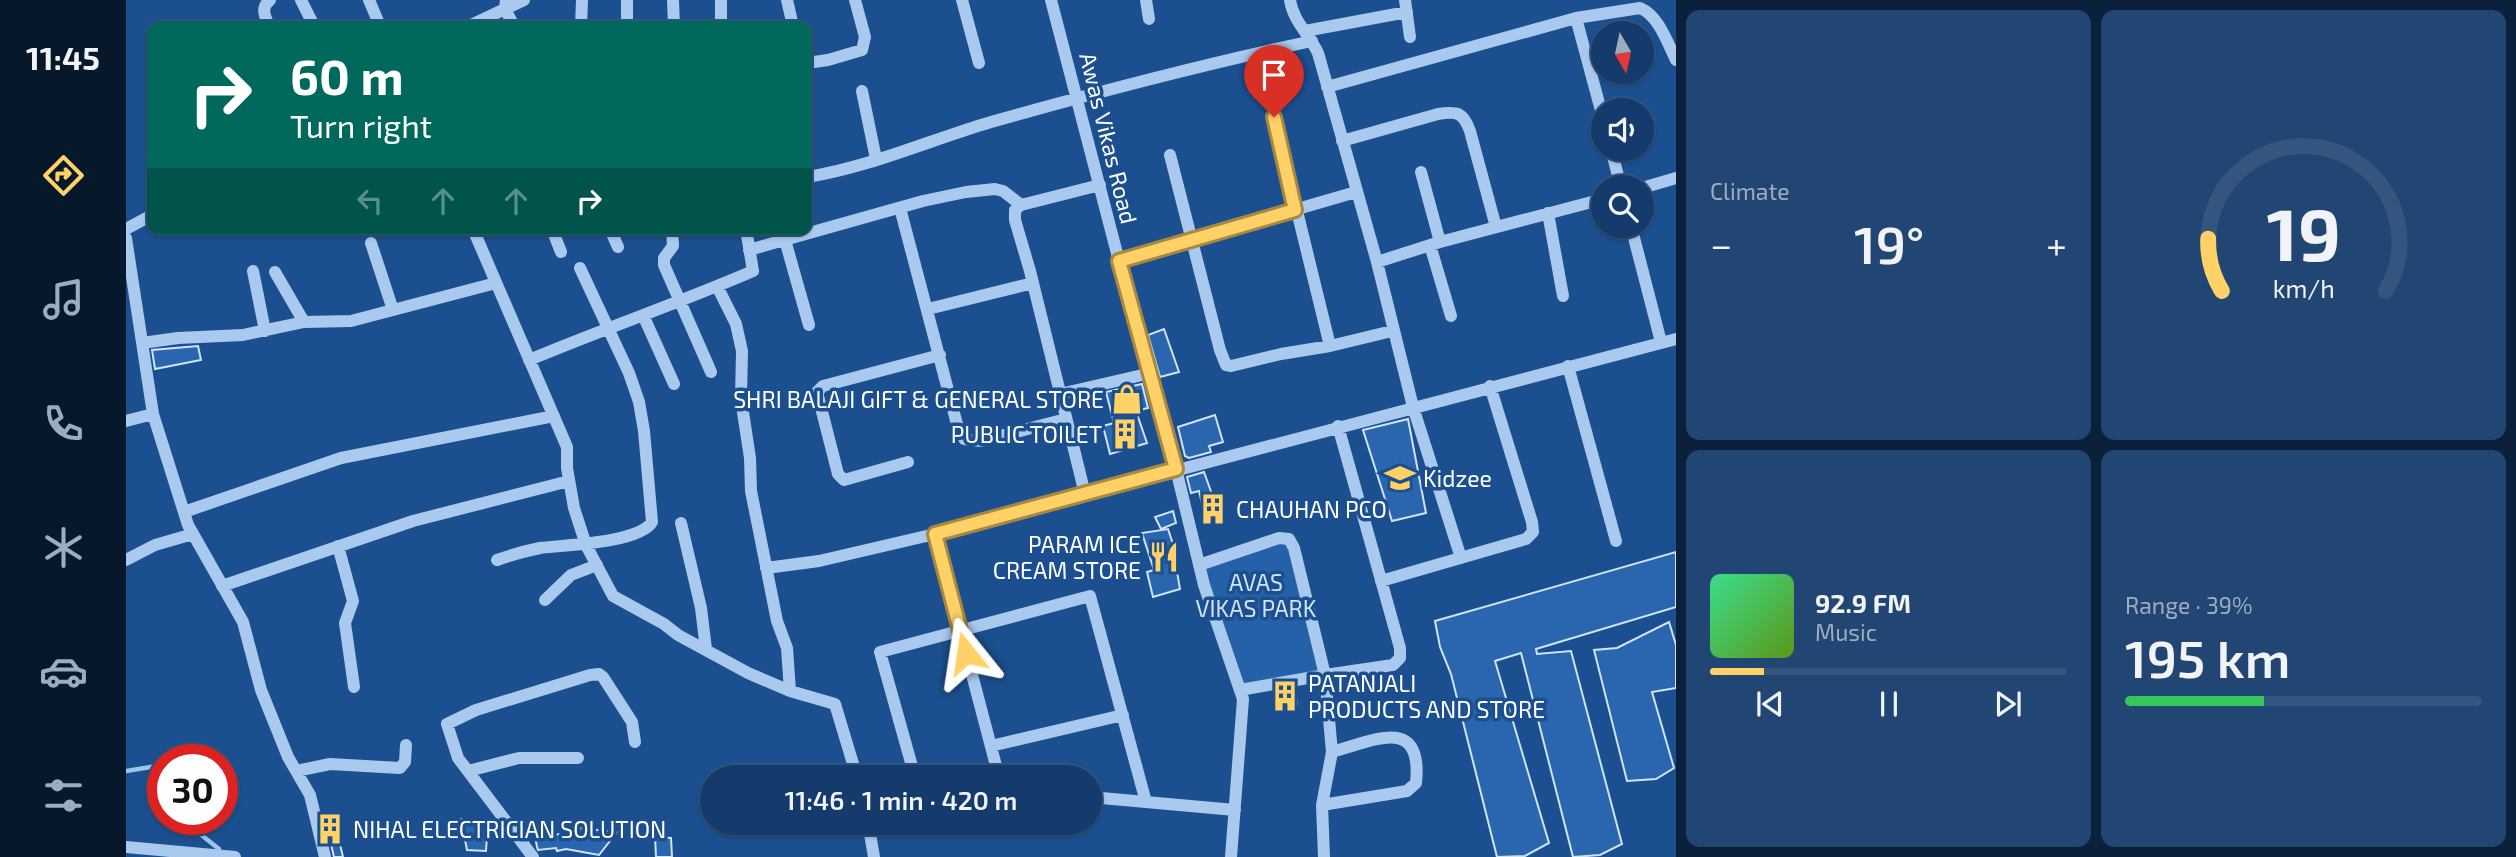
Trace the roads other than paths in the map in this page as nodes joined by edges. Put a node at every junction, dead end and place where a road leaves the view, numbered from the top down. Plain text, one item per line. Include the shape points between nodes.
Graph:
1 (271, 0) edge
2 (301, 0) edge
3 (369, 0) edge
4 (524, 0) edge
5 (582, 0) edge
6 (627, 0) edge
7 (673, 0) edge
8 (721, 0) edge
9 (787, 0) edge
10 (855, 0) edge
11 (962, 0) edge
12 (1051, 0) edge
13 (1146, 0) edge
14 (1290, 0) edge
15 (506, 4) edge
16 (1406, 6) edge
17 (1149, 19) dead end
18 (1576, 19) junction
19 (267, 21) edge
20 (312, 21) edge
21 (378, 21) edge
22 (477, 21) edge
23 (512, 21) edge
24 (581, 21) edge
25 (627, 21) edge
26 (674, 21) edge
27 (722, 21) edge
28 (792, 21) edge
29 (1309, 36) junction
30 (1410, 37) dead end
31 (1676, 60) edge
32 (812, 62) edge
33 (979, 63) dead end
34 (1327, 88) junction
35 (862, 91) dead end
36 (1598, 98) edge
37 (1079, 100) junction
38 (1274, 117) dead end
39 (1342, 141) junction
40 (1170, 155) dead end
41 (876, 159) junction
42 (1421, 172) dead end
43 (812, 176) edge
44 (1676, 178) edge
45 (1654, 184) edge
46 (1100, 186) junction
47 (1356, 192) junction
48 (1591, 202) edge
49 (1021, 205) junction
50 (900, 208) junction
51 (1295, 210) junction
52 (1548, 213) junction
53 (147, 218) edge
54 (1496, 227) junction
55 (126, 229) edge
56 (812, 232) edge
57 (476, 235) edge
58 (554, 235) edge
59 (613, 235) edge
60 (672, 235) edge
61 (747, 235) edge
62 (803, 235) edge
63 (126, 238) edge
64 (1634, 238) edge
65 (785, 240) junction
66 (1192, 240) junction
67 (371, 243) dead end
68 (1435, 244) junction
69 (618, 247) dead end
70 (749, 250) junction
71 (561, 252) dead end
72 (1119, 261) junction
73 (1377, 262) junction
74 (580, 268) dead end
75 (253, 271) dead end
76 (275, 272) dead end
77 (496, 283) junction
78 (1033, 283) junction
79 (717, 286) junction
80 (130, 291) edge
81 (1563, 296) dead end
82 (681, 302) junction
83 (928, 309) junction
84 (393, 310) junction
85 (643, 316) junction
86 (1451, 316) dead end
87 (304, 322) junction
88 (809, 325) dead end
89 (608, 327) junction
90 (265, 331) junction
91 (1392, 331) junction
92 (1676, 339) edge
93 (1661, 342) junction
94 (142, 343) junction
95 (1330, 346) junction
96 (940, 355) junction
97 (529, 360) junction
98 (1567, 366) junction
99 (711, 372) dead end
100 (1151, 373) junction
101 (674, 384) dead end
102 (1490, 386) junction
103 (1060, 394) junction
104 (1413, 407) junction
105 (153, 414) junction
106 (554, 416) junction
107 (1066, 419) junction
108 (126, 421) edge
109 (1338, 426) junction
110 (908, 462) dead end
111 (1176, 469) junction
112 (569, 481) junction
113 (1085, 494) junction
114 (184, 512) junction
115 (681, 523) dead end
116 (193, 534) junction
117 (935, 534) junction
118 (1616, 541) dead end
119 (586, 545) junction
120 (338, 546) junction
121 (1461, 558) junction
122 (126, 560) edge
123 (497, 560) dead end
124 (597, 565) junction
125 (1199, 565) junction
126 (766, 568) junction
127 (1381, 581) junction
128 (222, 586) junction
129 (545, 600) dead end
130 (960, 630) junction
131 (706, 649) junction
132 (1325, 675) junction
133 (354, 687) dead end
134 (1240, 690) junction
135 (790, 691) junction
136 (1123, 715) junction
137 (635, 742) dead end
138 (406, 745) dead end
139 (991, 746) junction
140 (1332, 752) junction
141 (578, 758) dead end
142 (853, 765) edge
143 (912, 765) edge
144 (996, 765) edge
145 (296, 771) junction
146 (468, 771) junction
147 (1102, 798) edge
148 (1146, 802) junction
149 (1322, 805) junction
150 (1235, 810) junction
151 (870, 835) edge
152 (126, 847) edge
153 (235, 857) edge
154 (326, 857) edge
155 (533, 857) edge
156 (874, 857) edge
157 (1231, 857) edge
158 (1324, 857) edge

1 - 19 street via 263,10
2 - 20 street
3 - 21 street
4 - 15 street
5 - 24 street
6 - 25 street
7 - 26 street
8 - 27 street
9 - 28 street
10 - 32 street via 865,37 862,50
11 - 33 street
12 - 37 street, Awas Vikas Road
13 - 17 street
14 - 29 street via 1291,10
15 - 22 street
15 - 23 street
16 - 29 street
16 - 30 street
18 - 31 street via 1640,8 1655,19
18 - 34 street
18 - 36 street
29 - 34 street
29 - 37 street
34 - 39 street
35 - 41 street
37 - 41 street
37 - 46 street, Awas Vikas Road
38 - 51 street
39 - 47 street
39 - 54 street via 1438,114 1460,114 1470,131
40 - 66 street
41 - 43 street
42 - 68 street
44 - 45 street
46 - 49 street
46 - 72 street, Awas Vikas Road
47 - 51 street
47 - 73 street
48 - 52 street
49 - 50 street via 995,189
49 - 78 street via 1015,210 1015,220
50 - 56 street
50 - 83 street
51 - 66 street
51 - 95 street
52 - 54 street
52 - 81 street
53 - 55 street
54 - 68 street
57 - 77 street
58 - 71 street
59 - 69 street
60 - 82 street via 673,246 663,261
61 - 70 street
62 - 65 street
63 - 80 street
64 - 93 street
65 - 70 street
65 - 88 street
66 - 72 street
66 - 95 street via 1226,365
67 - 84 street
68 - 73 street
68 - 86 street
70 - 79 street via 753,271
72 - 100 street, Awas Vikas Road
73 - 91 street
74 - 89 street
75 - 90 street
76 - 87 street
77 - 84 street
77 - 97 street
78 - 83 street
78 - 103 street
79 - 82 street
79 - 126 street via 736,324 742,351 741,399 751,491
80 - 94 street
82 - 85 street
82 - 99 street
83 - 96 street
84 - 87 street via 351,321
85 - 89 street
85 - 101 street
87 - 90 street
89 - 97 street
89 - 119 street via 639,402 652,523 640,532
90 - 94 street
91 - 95 street
91 - 104 street
92 - 93 street
93 - 98 street
94 - 105 street
96 - 107 street via 964,439 981,441
96 - 110 street via 824,386 817,392 838,474 844,480
97 - 106 street
98 - 102 street
98 - 118 street
100 - 103 street
100 - 111 street, Awas Vikas Road
102 - 104 street
102 - 121 street via 1533,532 1526,539
103 - 107 street
104 - 109 street
104 - 121 street
105 - 108 street
105 - 114 street
106 - 112 street via 567,447
106 - 114 street via 341,458
107 - 113 street
109 - 111 street
109 - 127 street
111 - 113 street
111 - 125 street, Awas Vikas Road
112 - 119 street
112 - 120 street via 457,508
113 - 117 street
114 - 116 street
115 - 131 street
116 - 122 street
116 - 128 street
117 - 126 street via 819,561
117 - 130 street
119 - 123 street via 524,551
119 - 124 street
120 - 128 street
120 - 133 street via 353,601 345,623
121 - 127 street
124 - 129 street via 571,575
124 - 131 street via 613,596
125 - 132 street via 1279,538 1289,539
125 - 134 street, Awas Vikas Road
126 - 135 street via 787,648
127 - 132 street via 1400,658 1393,664
128 - 145 street via 243,622 261,690
130 - 136 street via 1090,596
130 - 139 street
130 - 143 street via 880,652
131 - 135 street
132 - 134 street
132 - 140 street
134 - 150 street, Awas Vikas Road
135 - 142 street via 835,704
136 - 139 street
136 - 148 street
137 - 146 street via 632,722 608,685 598,674 590,675 476,710 447,724 458,758
138 - 145 street via 400,768 330,764
139 - 144 street
140 - 149 street
140 - 149 street via 1401,737 1409,741 1418,765 1416,783 1407,791
141 - 146 street via 519,758
145 - 154 street via 310,795
146 - 155 street
147 - 148 street
148 - 150 street
149 - 158 street
150 - 157 street, Awas Vikas Road
151 - 156 street
152 - 153 street

